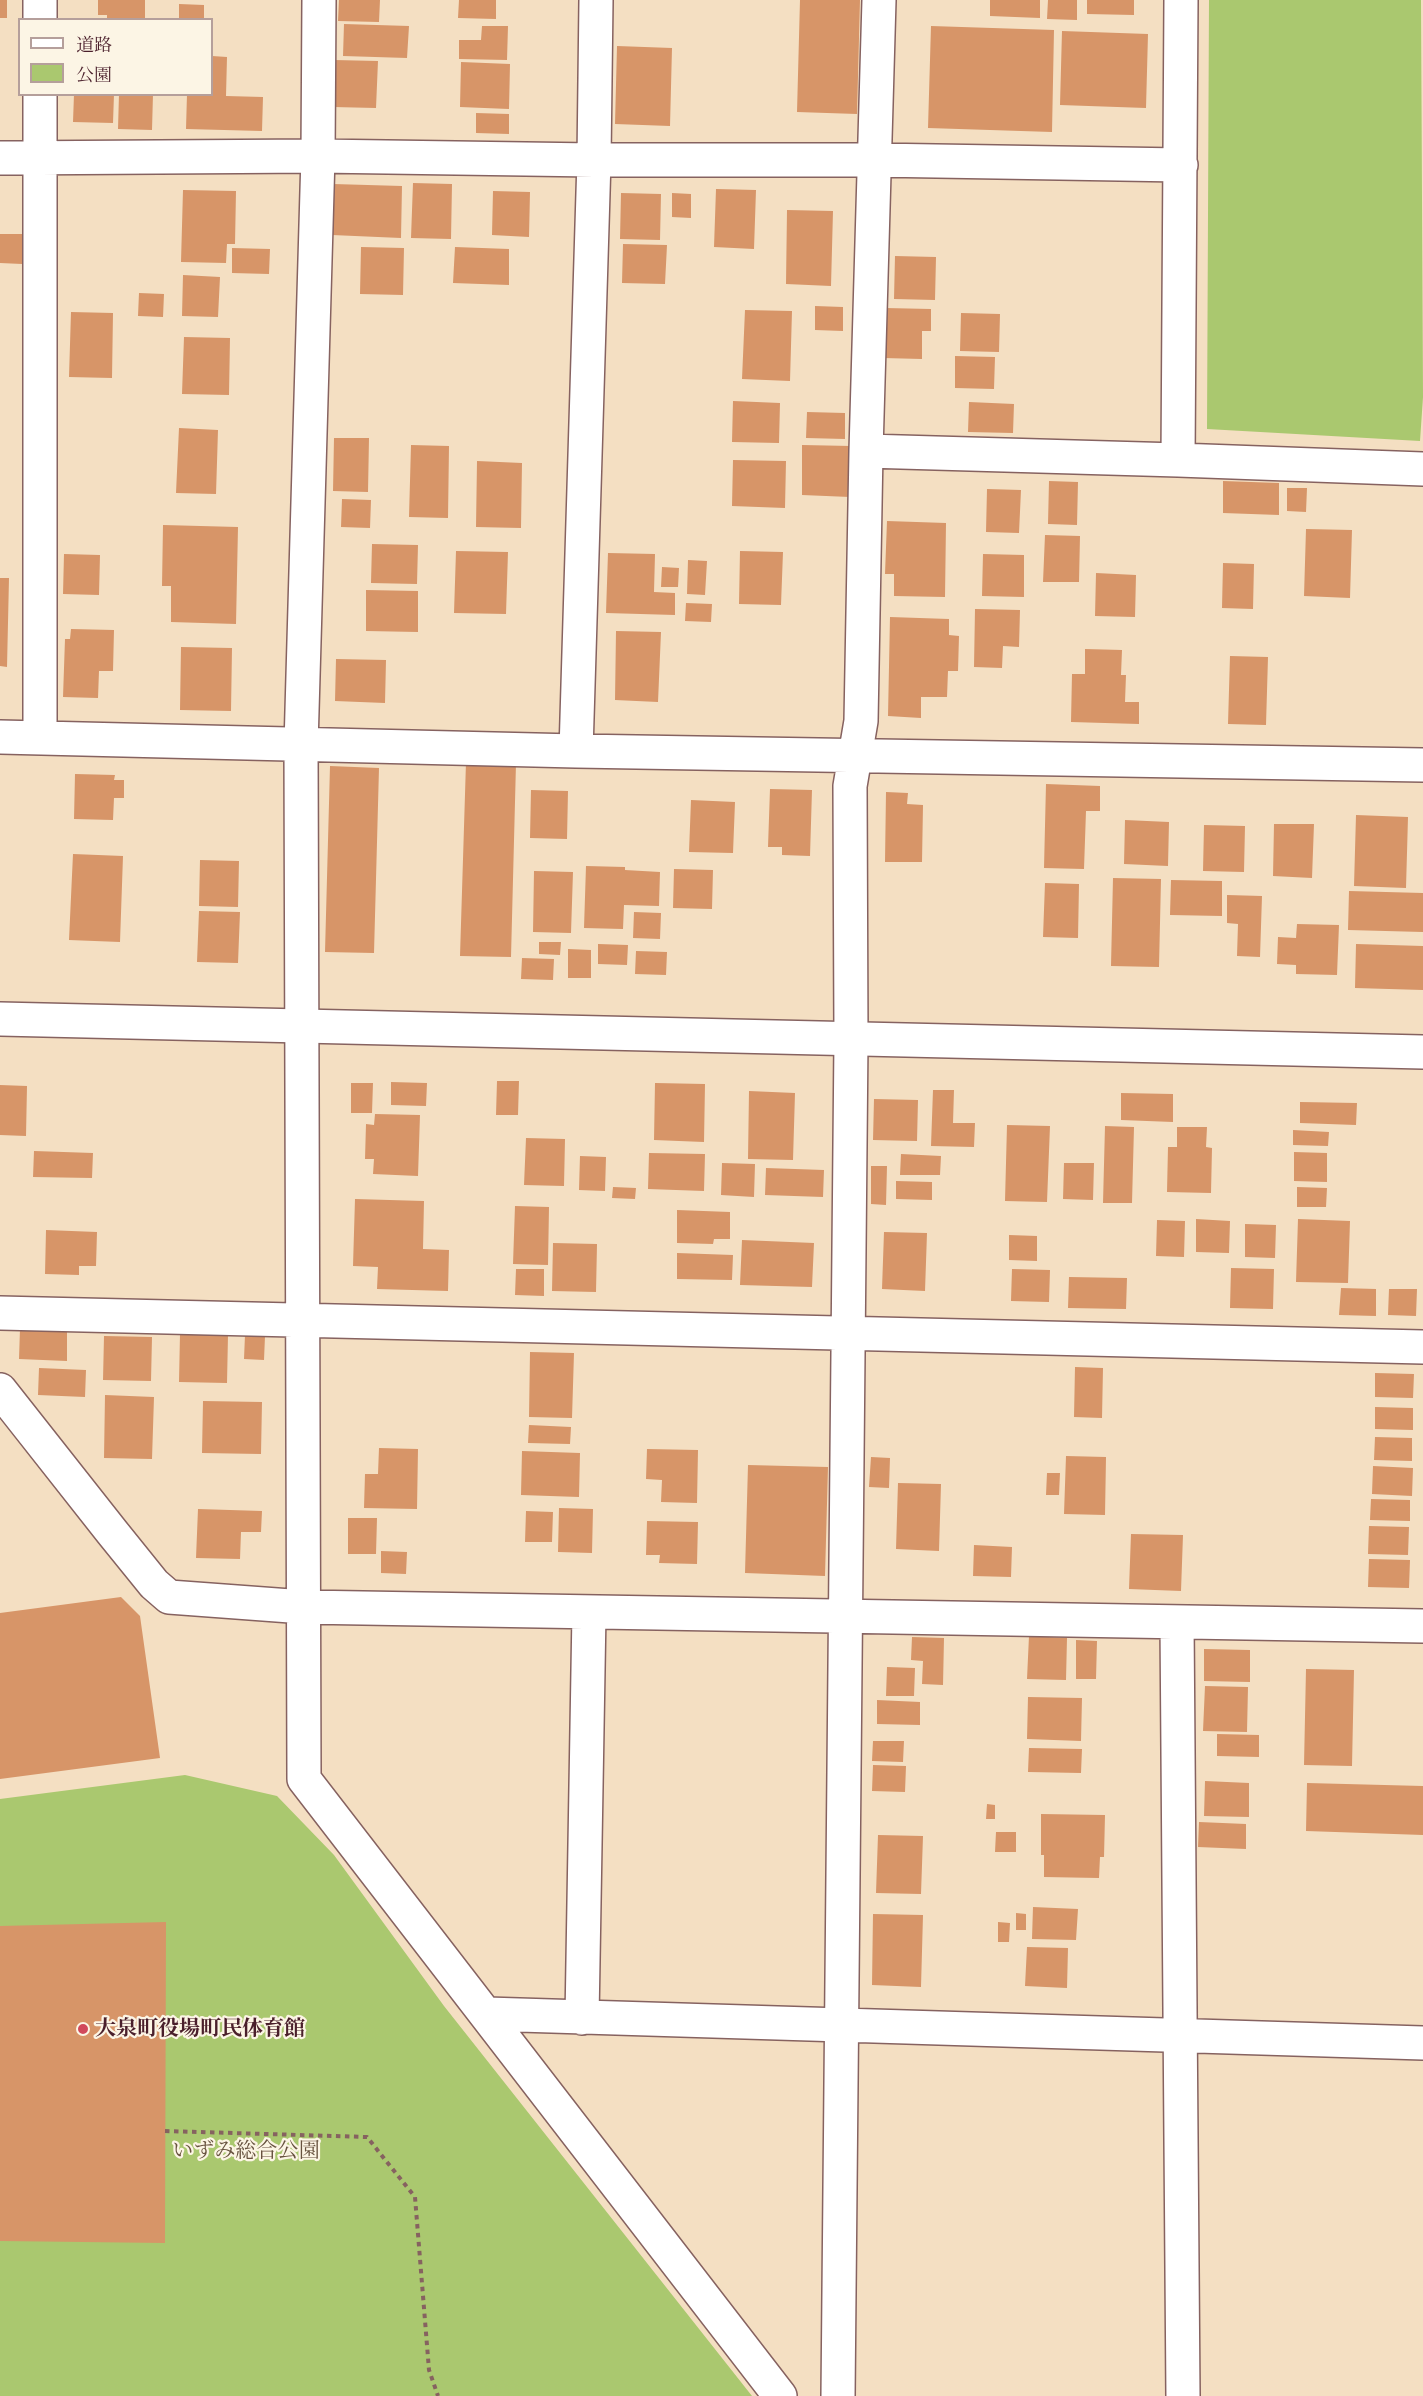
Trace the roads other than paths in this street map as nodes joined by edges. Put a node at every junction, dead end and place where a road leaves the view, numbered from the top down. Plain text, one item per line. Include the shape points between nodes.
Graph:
1 (40, 0) edge
2 (319, 0) edge
3 (596, 0) edge
4 (879, 0) edge
5 (1181, 0) edge
6 (40, 18) edge
7 (40, 96) edge
8 (318, 156) junction
9 (0, 158) edge
10 (40, 158) junction
11 (594, 160) junction
12 (875, 160) junction
13 (1181, 165) junction
14 (866, 451) junction
15 (1178, 460) junction
16 (1423, 470) edge
17 (0, 737) edge
18 (40, 738) junction
19 (301, 745) junction
20 (576, 751) junction
21 (855, 756) junction
22 (1423, 765) edge
23 (0, 1019) edge
24 (302, 1026) junction
25 (851, 1040) junction
26 (1423, 1052) edge
27 (0, 1313) edge
28 (303, 1319) junction
29 (848, 1334) junction
30 (1423, 1347) edge
31 (0, 1390) edge
32 (304, 1607) junction
33 (589, 1612) junction
34 (845, 1616) junction
35 (1177, 1622) junction
36 (1423, 1626) edge
37 (487, 2014) junction
38 (582, 2018) junction
39 (841, 2025) junction
40 (1179, 2036) junction
41 (1423, 2043) edge
42 (780, 2396) edge
43 (837, 2396) edge
44 (1183, 2396) edge

1 - 6 street
2 - 8 street
3 - 11 street
4 - 12 street
5 - 13 street
7 - 10 street
8 - 10 street
8 - 11 street
8 - 19 street
9 - 10 street
10 - 18 street
11 - 12 street
11 - 20 street
12 - 13 street
12 - 14 street
13 - 15 street
14 - 15 street
14 - 21 street via 861,721
15 - 16 street
17 - 18 street
18 - 19 street
19 - 20 street
19 - 24 street
20 - 21 street
21 - 22 street
21 - 25 street via 850,786
23 - 24 street
24 - 25 street
24 - 28 street
25 - 26 street
25 - 29 street
27 - 28 street
28 - 29 street
28 - 32 street
29 - 30 street
29 - 34 street
31 - 32 street via 154,1584 169,1597
32 - 33 street
32 - 37 street via 304,1779
33 - 34 street
33 - 38 street
34 - 35 street
34 - 39 street
35 - 36 street
35 - 40 street
37 - 38 street
37 - 42 street
38 - 39 street
39 - 40 street
39 - 43 street
40 - 41 street
40 - 44 street

